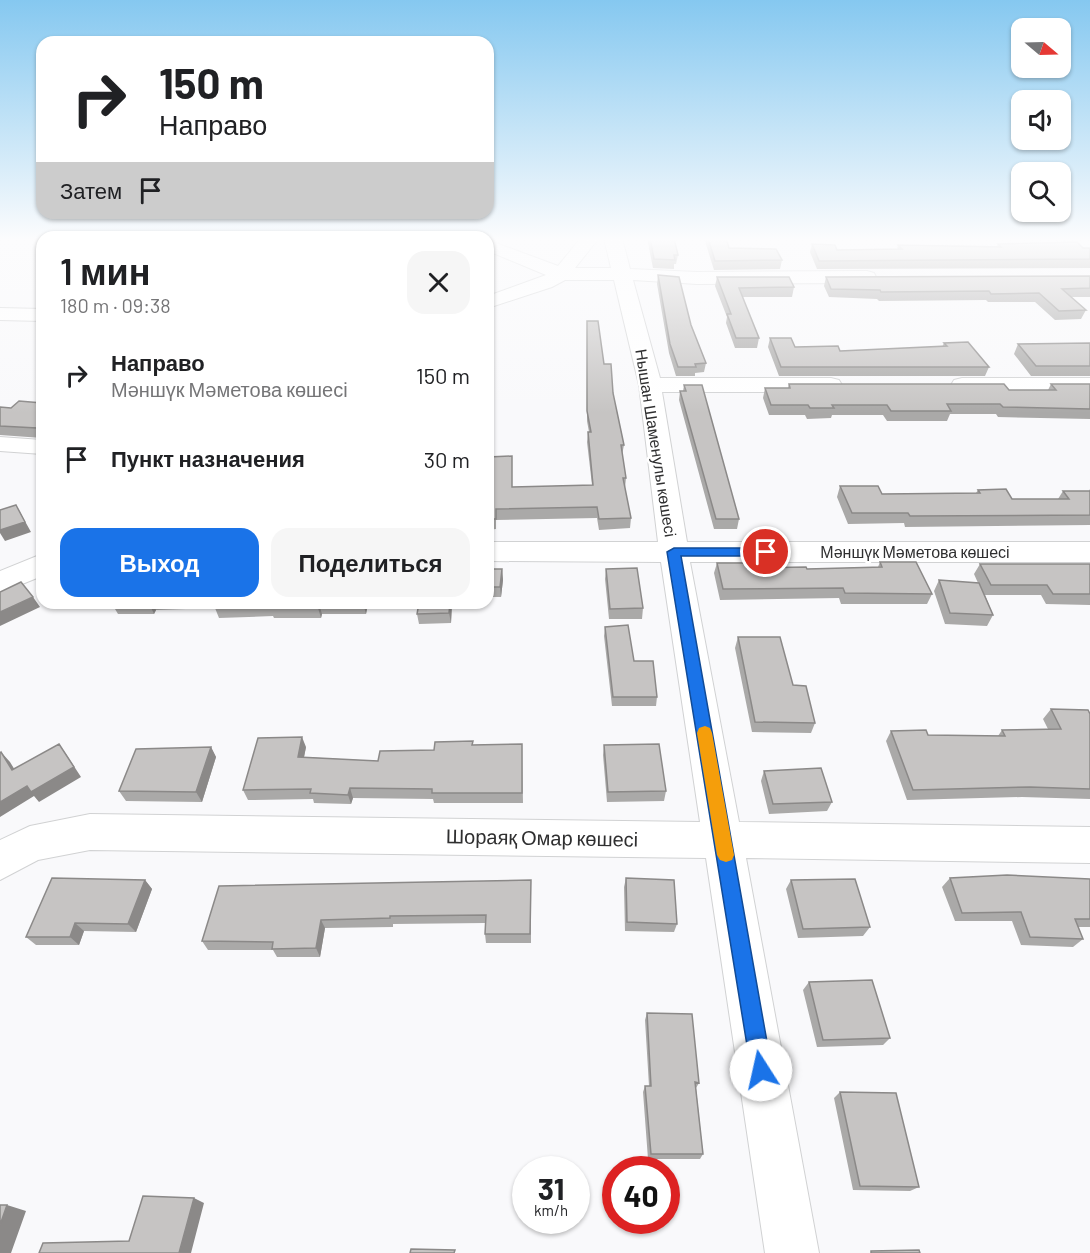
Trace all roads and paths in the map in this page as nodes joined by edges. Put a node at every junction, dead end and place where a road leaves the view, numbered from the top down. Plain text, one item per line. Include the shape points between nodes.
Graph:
1 (628, 296) edge
2 (0, 314) edge
3 (36, 315) edge
4 (852, 385) edge
5 (936, 385) edge
6 (1090, 385) edge
7 (650, 386) junction
8 (0, 444) edge
9 (36, 447) edge
10 (494, 552) edge
11 (674, 552) junction
12 (1090, 552) edge
13 (36, 567) edge
14 (0, 584) edge
15 (723, 841) junction
16 (1090, 845) edge
17 (0, 861) edge
18 (792, 1253) edge

1 - 7 street, Нышан Шаменулы көшесі
2 - 3 street
4 - 7 street
5 - 6 street
7 - 11 street, Нышан Шаменулы көшесі
8 - 9 street
10 - 11 street, Мәншүк Мәметова көшесі
11 - 12 street, Мәншүк Мәметова көшесі
11 - 15 street, Нышан Шаменулы көшесі
13 - 14 street
15 - 16 street, Шораяқ Омар көшесі
15 - 17 street, Шораяқ Омар көшесі via 90,832 30,844
15 - 18 street, Нышан Шаменулы көшесі

